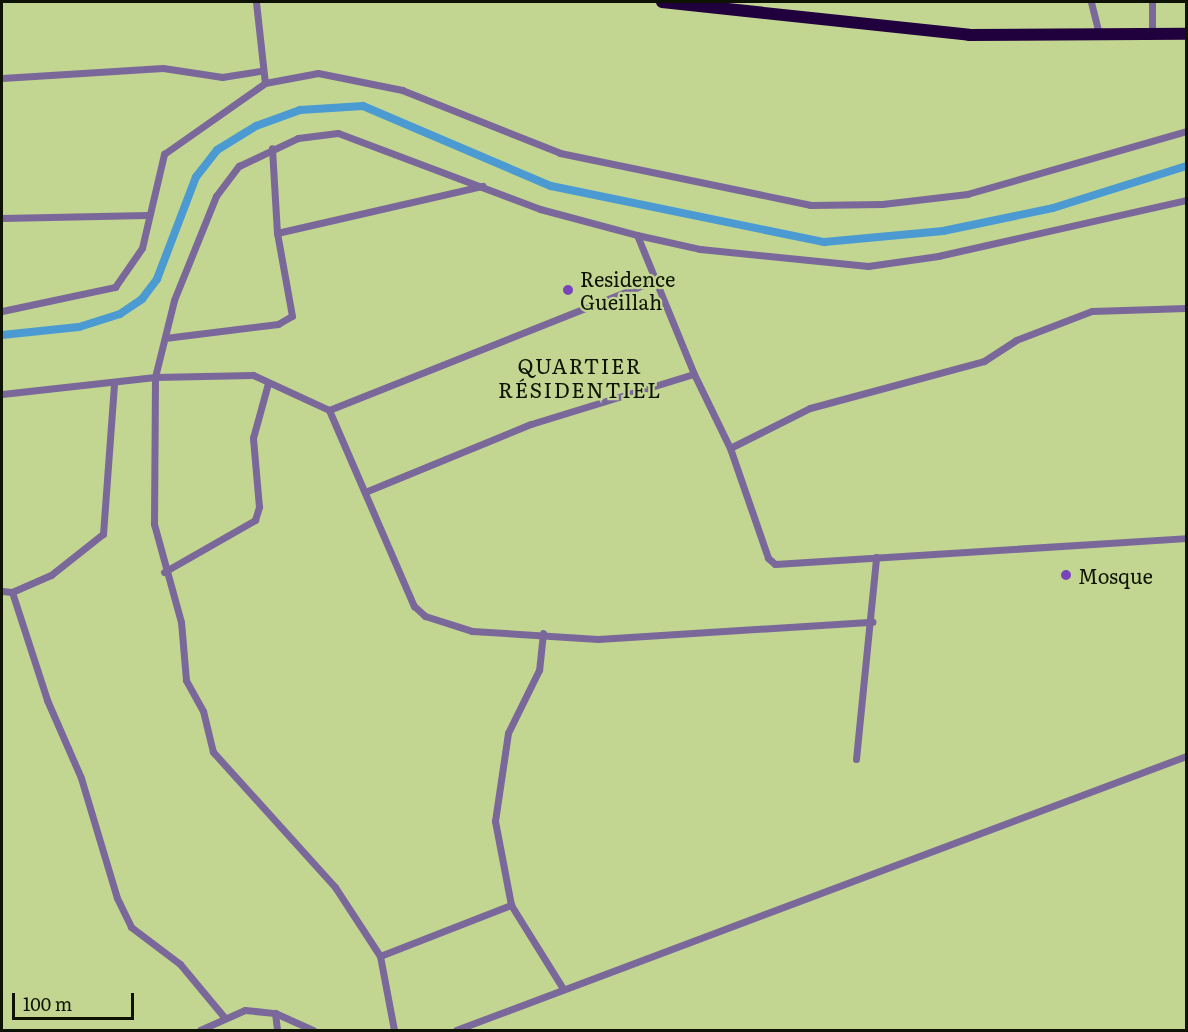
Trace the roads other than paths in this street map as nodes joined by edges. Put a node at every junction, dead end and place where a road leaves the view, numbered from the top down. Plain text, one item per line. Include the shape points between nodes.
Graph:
1 (256, 2) edge
2 (662, 2) edge
3 (1091, 2) edge
4 (1152, 2) edge
5 (711, 4) edge
6 (1152, 34) junction
7 (1186, 34) edge
8 (1099, 35) junction
9 (261, 71) junction
10 (2, 78) edge
11 (265, 83) junction
12 (1186, 131) edge
13 (272, 148) junction
14 (483, 186) junction
15 (1186, 200) edge
16 (147, 215) junction
17 (2, 218) edge
18 (276, 233) junction
19 (637, 235) junction
20 (653, 281) junction
21 (1186, 308) edge
22 (2, 311) edge
23 (165, 339) junction
24 (694, 374) junction
25 (155, 377) junction
26 (114, 382) junction
27 (268, 383) junction
28 (2, 394) edge
29 (329, 410) junction
30 (730, 448) junction
31 (366, 492) junction
32 (1186, 538) edge
33 (876, 557) junction
34 (164, 572) junction
35 (2, 591) edge
36 (12, 592) junction
37 (872, 622) junction
38 (543, 633) junction
39 (1186, 756) edge
40 (856, 759) dead end
41 (511, 905) junction
42 (380, 956) junction
43 (562, 987) junction
44 (275, 1013) junction
45 (224, 1017) junction
46 (473, 1028) edge
47 (200, 1030) edge
48 (277, 1030) edge
49 (313, 1030) edge
50 (394, 1030) edge
51 (456, 1030) edge

1 - 9 street
2 - 5 highway
3 - 8 street
4 - 6 street
5 - 8 highway via 969,35
6 - 7 highway
6 - 8 highway
9 - 10 street via 222,77 164,68
9 - 11 street
11 - 12 street via 334,72 402,90 560,153 810,204 882,204 968,194
11 - 16 street via 160,158
13 - 14 street via 312,133 346,134
13 - 18 street
13 - 23 street via 239,166 216,196 174,300
14 - 18 street
14 - 19 street via 540,209
15 - 19 street via 970,250 868,266 700,249
16 - 17 street
16 - 22 street via 139,254 115,286
18 - 23 street via 294,303 287,322
19 - 20 street
20 - 24 street
20 - 29 street
21 - 30 street via 1092,311 1016,340 984,362 810,408
23 - 25 street
24 - 30 street
24 - 31 street via 531,424
25 - 26 street
25 - 27 street via 254,375
25 - 34 street via 152,504
26 - 28 street
26 - 36 street via 103,534 51,575
27 - 29 street
27 - 34 street via 253,438 259,507 255,520
29 - 31 street
30 - 33 street via 770,562
31 - 38 street via 414,606 425,616 482,634
32 - 33 street
33 - 37 street
34 - 42 street via 182,622 186,680 203,711 213,752 335,887
35 - 36 street
36 - 45 street via 46,700 81,778 117,898 131,927 180,964
37 - 38 street via 598,639
37 - 40 street
38 - 41 street via 539,670 508,733 495,821
39 - 43 street
41 - 42 street
41 - 43 street
42 - 50 street
43 - 46 street
44 - 45 street via 241,1010
44 - 48 street
44 - 49 street
45 - 47 street
46 - 51 street

